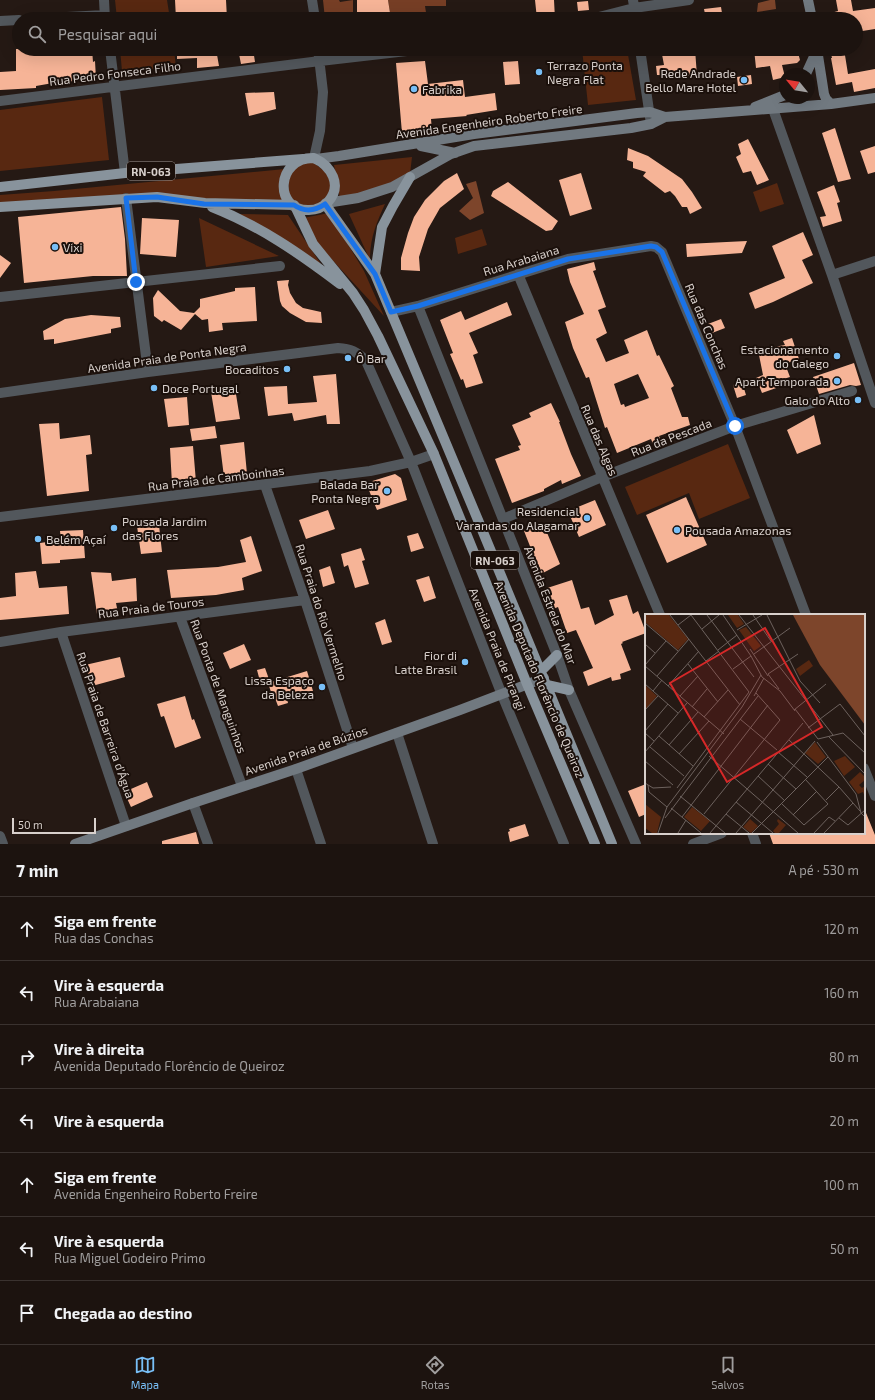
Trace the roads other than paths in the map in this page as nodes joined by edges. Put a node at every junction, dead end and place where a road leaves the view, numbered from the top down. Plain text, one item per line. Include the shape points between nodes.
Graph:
1 (104, 0) edge
2 (312, 0) edge
3 (689, 0) edge
4 (808, 0) edge
5 (633, 4) edge
6 (105, 12) edge
7 (314, 12) edge
8 (611, 12) edge
9 (811, 12) edge
10 (12, 20) edge
11 (0, 21) edge
12 (111, 56) edge
13 (319, 56) edge
14 (363, 56) edge
15 (641, 56) edge
16 (814, 56) edge
17 (818, 56) edge
18 (320, 61) junction
19 (809, 68) edge
20 (115, 86) junction
21 (779, 97) edge
22 (875, 98) edge
23 (0, 101) edge
24 (831, 104) junction
25 (773, 109) junction
26 (745, 111) junction
27 (650, 112) junction
28 (665, 117) junction
29 (651, 124) junction
30 (409, 145) junction
31 (455, 153) junction
32 (315, 158) junction
33 (303, 159) junction
34 (125, 173) junction
35 (410, 177) junction
36 (0, 187) edge
37 (126, 198) junction
38 (204, 204) junction
39 (326, 204) junction
40 (294, 206) junction
41 (0, 207) edge
42 (659, 249) joint
43 (875, 261) edge
44 (280, 266) dead end
45 (375, 274) junction
46 (518, 274) junction
47 (832, 275) junction
48 (136, 282) junction
49 (353, 293) junction
50 (0, 297) edge
51 (418, 306) junction
52 (391, 312) junction
53 (338, 348) joint
54 (148, 372) junction
55 (872, 386) edge
56 (852, 391) dead end
57 (0, 393) edge
58 (875, 404) edge
59 (735, 426) junction
60 (434, 454) junction
61 (411, 462) junction
62 (602, 477) junction
63 (265, 485) junction
64 (0, 517) edge
65 (503, 519) junction
66 (305, 600) junction
67 (660, 614) edge
68 (806, 614) edge
69 (180, 617) junction
70 (61, 632) junction
71 (0, 642) edge
72 (557, 655) junction
73 (544, 678) junction
74 (527, 684) junction
75 (569, 690) junction
76 (502, 694) junction
77 (397, 733) junction
78 (353, 748) junction
79 (296, 769) junction
80 (868, 774) edge
81 (242, 786) junction
82 (875, 796) edge
83 (194, 802) junction
84 (126, 826) junction
85 (719, 834) edge
86 (752, 834) edge
87 (0, 836) edge
88 (3, 844) edge
89 (75, 844) edge
90 (208, 844) edge
91 (321, 844) edge
92 (433, 844) edge
93 (564, 844) edge
94 (595, 844) edge
95 (612, 844) edge
96 (636, 844) edge
97 (693, 844) edge
98 (756, 844) edge

1 - 6 street
2 - 7 street
3 - 5 street
4 - 9 main road
5 - 8 street
10 - 11 street
12 - 20 street
13 - 18 street
14 - 18 street, Rua Pedro Fonseca Filho
15 - 27 street
16 - 19 main road
17 - 24 main road via 824,94
18 - 20 street, Rua Pedro Fonseca Filho
18 - 32 street via 323,99
20 - 23 street, Rua Pedro Fonseca Filho
20 - 34 street
21 - 26 main road
22 - 24 main road, Avenida Engenheiro Roberto Freire
24 - 25 main road, Avenida Engenheiro Roberto Freire
25 - 26 main road, Avenida Engenheiro Roberto Freire
25 - 47 street
26 - 28 main road, Avenida Engenheiro Roberto Freire
27 - 28 main road, Avenida Engenheiro Roberto Freire
27 - 29 street
27 - 30 main road, Avenida Engenheiro Roberto Freire via 474,134
28 - 29 main road, Avenida Engenheiro Roberto Freire
29 - 31 main road, Avenida Engenheiro Roberto Freire via 474,146
30 - 31 main road
30 - 32 main road, Avenida Engenheiro Roberto Freire
31 - 35 main road, Avenida Engenheiro Roberto Freire
32 - 33 main road, RN-063
32 - 39 main road via 328,167 334,180 334,191
33 - 34 main road, RN-063
33 - 40 main road, RN-063 via 287,170 284,178 284,193
34 - 36 main road, RN-063
35 - 39 main road, Avenida Engenheiro Roberto Freire via 375,194
35 - 45 main road via 382,227
37 - 38 main road, RN-063 via 157,197
37 - 41 main road, RN-063
37 - 48 street
38 - 40 main road, RN-063
38 - 49 main road via 261,229
39 - 40 main road, RN-063 via 310,210
39 - 45 main road, Avenida Deputado Florêncio de Queiroz / RN-063
40 - 49 main road, Avenida Deputado Florêncio de Queiroz / RN-063 via 313,244
42 - 46 street, Rua Arabaiana via 651,246 576,258
42 - 59 street, Rua das Conchas
43 - 47 street
44 - 48 street
45 - 52 main road, Avenida Deputado Florêncio de Queiroz / RN-063
46 - 51 street, Rua Arabaiana
46 - 62 street, Rua das Algas
47 - 55 street
48 - 50 street
48 - 54 street
49 - 60 main road, Avenida Deputado Florêncio de Queiroz / RN-063 via 378,336
51 - 52 street, Rua Arabaiana
51 - 65 street, Avenida Estrela do Mar
52 - 73 main road, Avenida Deputado Florêncio de Queiroz / RN-063
53 - 54 street, Avenida Praia de Ponta Negra
53 - 61 street, Avenida Praia de Pirangi via 359,353 366,361
54 - 57 street, Avenida Praia de Ponta Negra
55 - 58 street
56 - 59 street, Rua da Pescada
59 - 62 street, Rua da Pescada
59 - 68 street, Rua das Conchas
60 - 61 street, Rua Praia de Camboinhas
60 - 74 main road, Avenida Deputado Florêncio de Queiroz / RN-063
61 - 63 street, Rua Praia de Camboinhas via 370,471
61 - 76 street, Avenida Praia de Pirangi
62 - 65 street, Rua da Pescada
62 - 67 street, Rua das Algas
63 - 64 street, Rua Praia de Camboinhas
63 - 66 street, Rua Praia do Rio Vermelho
65 - 72 street, Avenida Estrela do Mar
66 - 69 street, Rua Praia de Touros
66 - 78 street, Rua Praia do Rio Vermelho
69 - 70 street, Rua Praia de Touros
69 - 81 street, Rua Ponta de Manguinhos
70 - 71 street, Rua Praia de Touros
70 - 84 street, Rua Praia de Barreira d'Água
72 - 73 main road
72 - 75 street, Avenida Estrela do Mar
73 - 74 main road, Avenida Praia de Búzios
73 - 75 main road
73 - 95 main road, Avenida Deputado Florêncio de Queiroz / RN-063
74 - 76 main road, Avenida Praia de Búzios
74 - 94 main road, Avenida Deputado Florêncio de Queiroz / RN-063
75 - 96 street, Avenida Estrela do Mar
76 - 77 main road, Avenida Praia de Búzios
76 - 93 street, Avenida Praia de Pirangi
77 - 78 main road, Avenida Praia de Búzios
77 - 92 street
78 - 79 main road, Avenida Praia de Búzios
79 - 81 main road, Avenida Praia de Búzios
79 - 91 street
80 - 82 street
81 - 83 main road, Avenida Praia de Búzios
83 - 84 main road, Avenida Praia de Búzios
83 - 90 street
84 - 89 main road, Avenida Praia de Búzios
85 - 97 street
86 - 98 street
87 - 88 street

